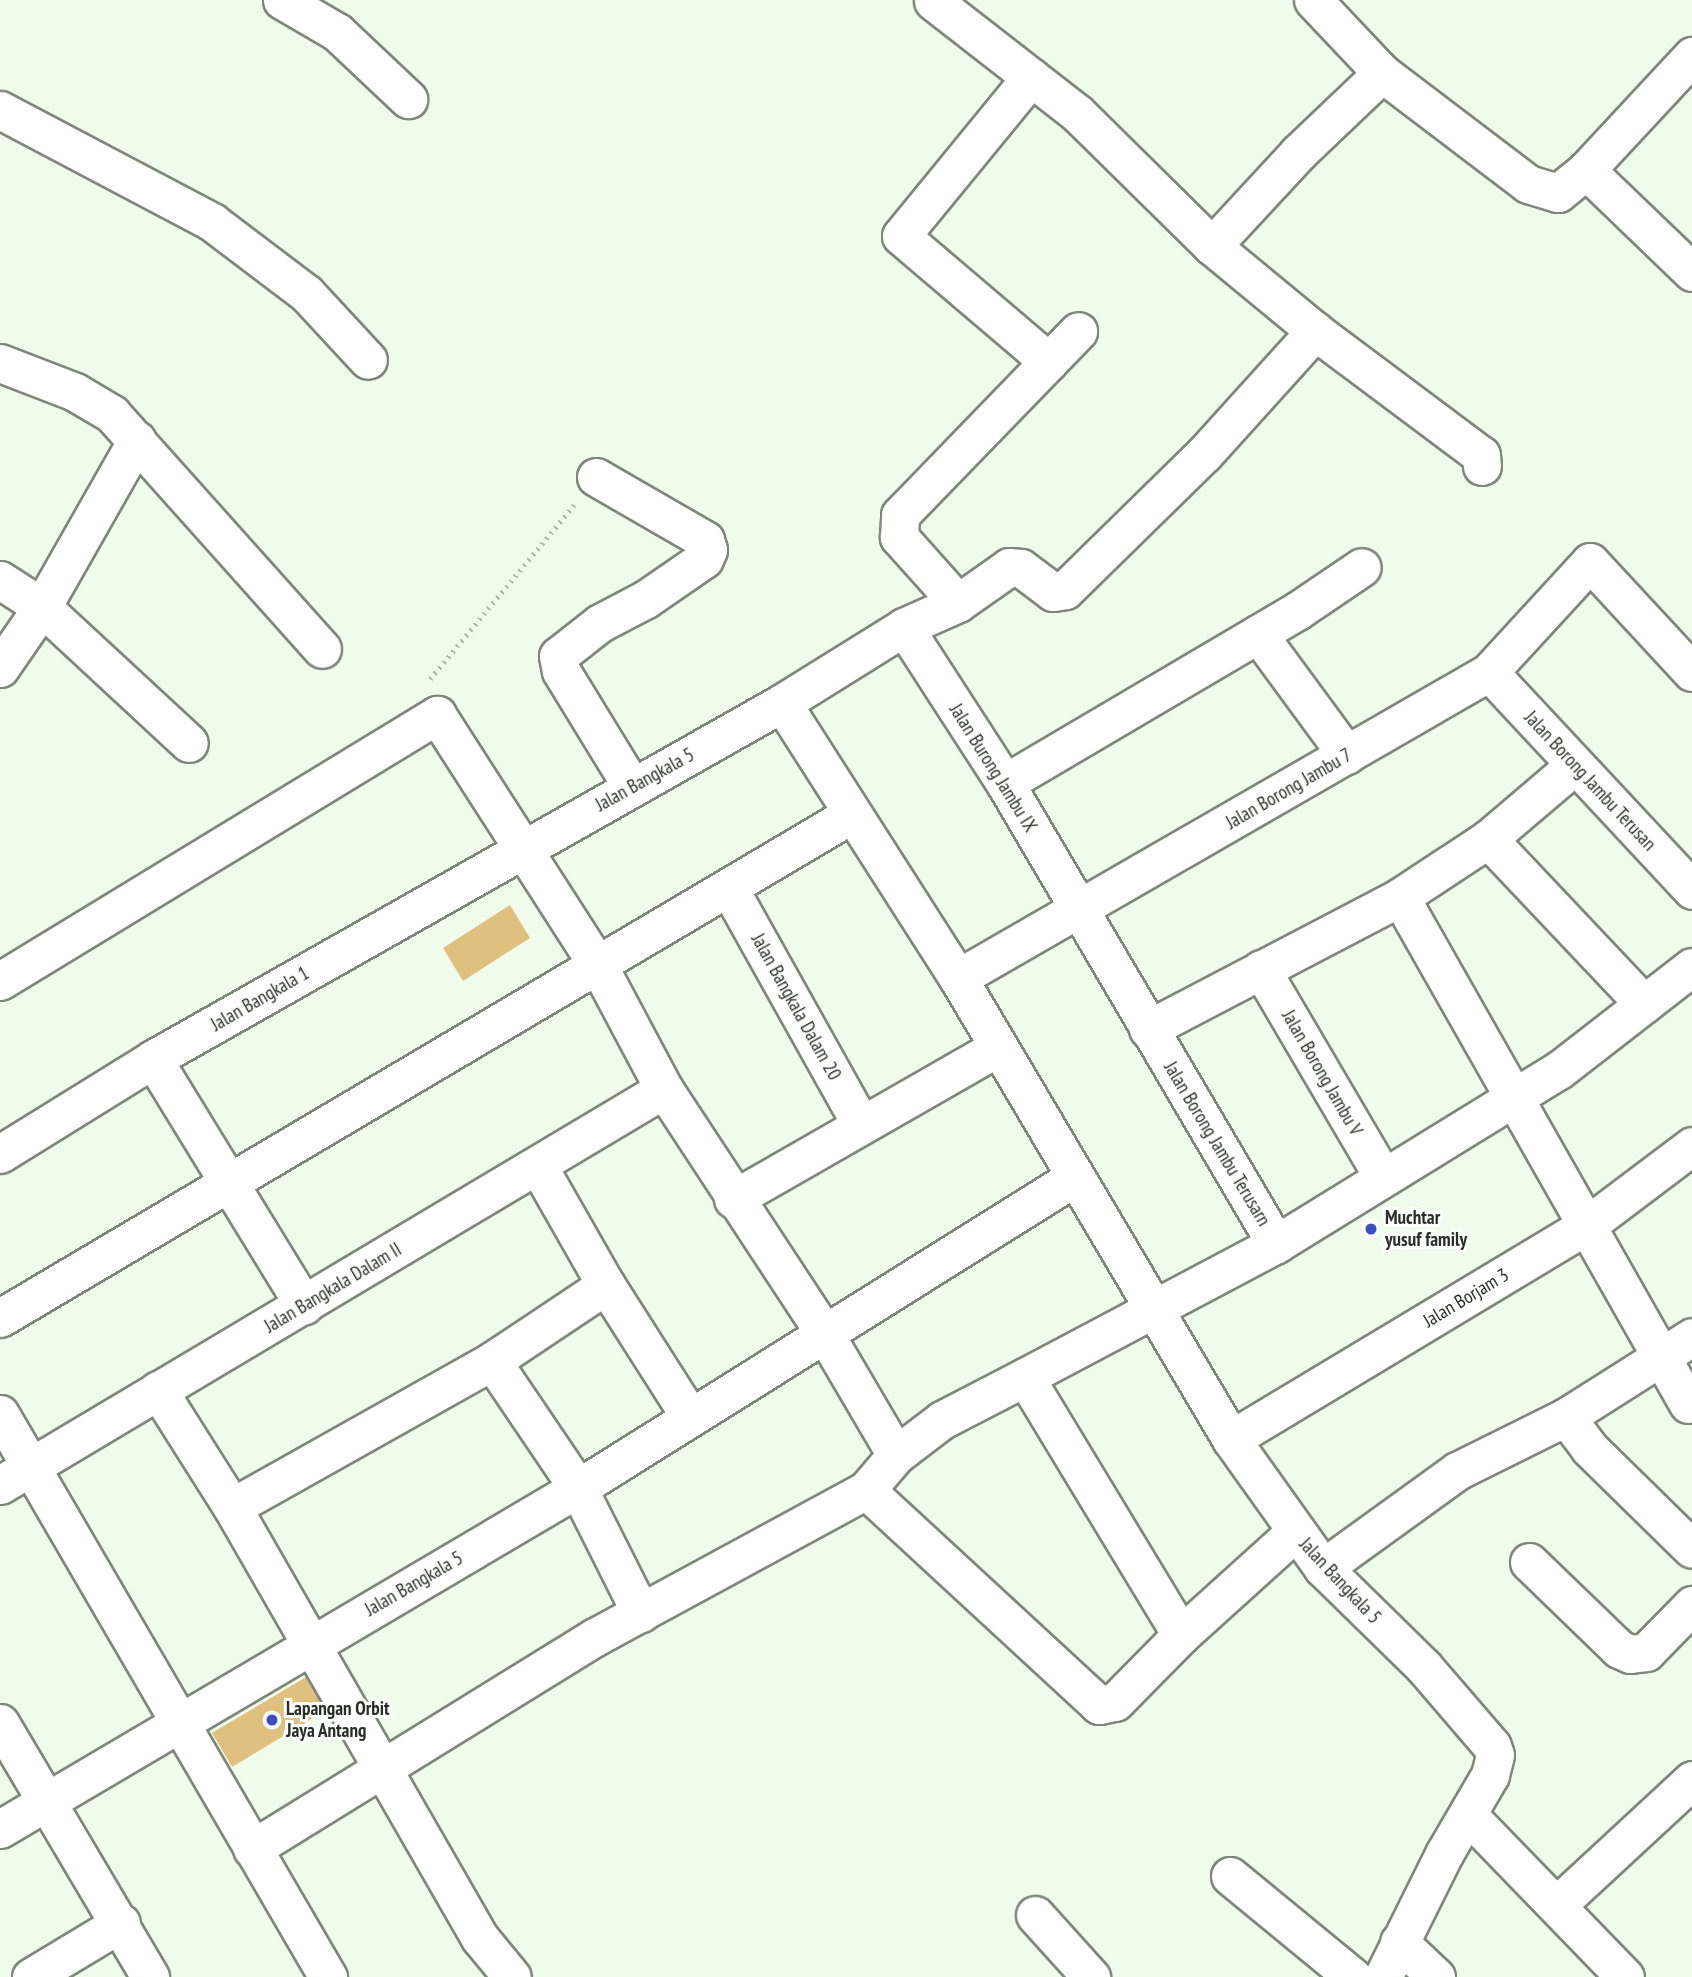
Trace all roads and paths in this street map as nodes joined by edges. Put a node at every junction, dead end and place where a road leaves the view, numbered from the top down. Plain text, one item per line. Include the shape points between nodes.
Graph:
1 (282, 0) edge
2 (1312, 0) edge
3 (933, 1) edge
4 (1692, 56) edge
5 (1382, 73) junction
6 (1031, 78) junction
7 (408, 99) dead end
8 (0, 110) edge
9 (1586, 170) junction
10 (1212, 246) junction
11 (1692, 271) edge
12 (1078, 331) dead end
13 (1315, 331) junction
14 (368, 360) dead end
15 (1049, 362) junction
16 (0, 363) edge
17 (137, 440) junction
18 (1482, 466) dead end
19 (596, 477) joint
20 (1362, 567) dead end
21 (0, 580) edge
22 (958, 603) junction
23 (42, 607) junction
24 (904, 627) junction
25 (1258, 634) junction
26 (321, 649) dead end
27 (0, 668) edge
28 (1489, 672) junction
29 (1692, 672) edge
30 (782, 703) junction
31 (437, 715) junction
32 (188, 743) dead end
33 (1347, 755) junction
34 (1575, 765) junction
35 (1006, 783) junction
36 (632, 787) junction
37 (852, 814) junction
38 (1488, 839) junction
39 (522, 849) junction
40 (730, 890) junction
41 (1692, 890) edge
42 (1400, 897) junction
43 (1078, 912) junction
44 (599, 967) junction
45 (1692, 967) edge
46 (1261, 969) junction
47 (958, 978) junction
48 (0, 981) edge
49 (1644, 1004) junction
50 (1147, 1029) junction
51 (998, 1047) junction
52 (153, 1059) junction
53 (664, 1089) junction
54 (1516, 1098) junction
55 (861, 1124) junction
56 (1692, 1146) edge
57 (0, 1154) edge
58 (538, 1166) junction
59 (1075, 1177) junction
60 (1383, 1177) junction
61 (228, 1186) junction
62 (733, 1199) junction
63 (1586, 1226) junction
64 (1276, 1244) junction
65 (606, 1285) junction
66 (304, 1306) junction
67 (1156, 1310) junction
68 (0, 1318) edge
69 (825, 1334) junction
70 (1692, 1338) edge
71 (1663, 1359) junction
72 (492, 1361) junction
73 (1025, 1377) junction
74 (158, 1390) junction
75 (1688, 1404) dead end
76 (0, 1414) edge
77 (690, 1417) junction
78 (1566, 1417) junction
79 (1231, 1439) junction
80 (896, 1455) junction
81 (33, 1466) junction
82 (0, 1485) edge
83 (578, 1488) junction
84 (866, 1490) junction
85 (232, 1507) junction
86 (1295, 1532) junction
87 (1692, 1549) edge
88 (1529, 1562) dead end
89 (1323, 1568) junction
90 (1692, 1605) edge
91 (641, 1613) junction
92 (1181, 1635) junction
93 (311, 1643) junction
94 (0, 1723) edge
95 (180, 1723) junction
96 (381, 1772) junction
97 (1692, 1780) edge
98 (48, 1804) junction
99 (1469, 1816) junction
100 (0, 1829) edge
101 (252, 1849) junction
102 (1230, 1876) dead end
103 (1557, 1905) junction
104 (1035, 1915) dead end
105 (121, 1923) junction
106 (1399, 1942) junction
107 (30, 1977) edge
108 (150, 1977) edge
109 (328, 1977) edge
110 (512, 1977) edge
111 (1091, 1977) edge
112 (1353, 1977) edge
113 (1383, 1977) edge
114 (1437, 1977) edge
115 (1625, 1977) edge

1 - 7 street via 337,33
2 - 5 street
3 - 6 street
4 - 9 street
5 - 9 street via 1539,191 1558,193
5 - 10 street via 1298,153
6 - 10 street via 1077,113
6 - 15 street via 901,236
8 - 14 street via 222,229 306,293
9 - 11 street
10 - 13 street
12 - 15 street
13 - 18 street via 1481,455
13 - 22 street via 1204,454 1065,590 1053,592 1021,568 1009,567
15 - 22 street via 900,515 900,537
16 - 17 street via 75,392 112,414
17 - 23 street
17 - 26 street
19 - 31 path via 419,692
19 - 36 street via 708,545 704,559 646,599 600,623 558,656 561,671
20 - 25 street
21 - 23 street
22 - 24 street
23 - 27 street
23 - 32 street
24 - 30 street
24 - 35 street, Jalan Burong Jambu IX
25 - 33 street
25 - 35 street
28 - 29 street, Jalan Borong Jambu 7 via 1590,562
28 - 33 street, Jalan Borong Jambu 7
28 - 34 street, Jalan Borong Jambu Terusan
30 - 36 street, Jalan Bangkala 5
30 - 37 street, Jalan Bangkala 5
31 - 39 street
31 - 48 street
33 - 43 street, Jalan Borong Jambu 7
34 - 38 street
34 - 41 street, Jalan Borong Jambu Terusan
35 - 43 street, Jalan Burong Jambu IX
36 - 39 street, Jalan Bangkala 5
37 - 40 street
37 - 47 street, Jalan Bangkala 5
38 - 42 street
38 - 49 street
39 - 44 street
39 - 52 street, Jalan Bangkala 1
40 - 44 street
40 - 55 street, Jalan Bangkala Dalam 20
42 - 46 street
42 - 54 street
43 - 47 street, Jalan Borong Jambu 7
43 - 50 street, Jalan Borong Jambu Terusarn
44 - 53 street
44 - 61 street
45 - 49 street, Jalan Borong Jambu Terusarn
46 - 50 street
46 - 60 street, Jalan Borong Jambu V
47 - 51 street, Jalan Bangkala 5
49 - 54 street, Jalan Borong Jambu Terusarn
50 - 64 street, Jalan Borong Jambu Terusarn
51 - 55 street
51 - 59 street, Jalan Bangkala 5
52 - 57 street, Jalan Bangkala 1
52 - 61 street
53 - 58 street, Jalan Bangkala Dalam II
53 - 62 street
54 - 60 street, Jalan Borong Jambu Terusarn
54 - 63 street
55 - 62 street
56 - 63 street, Jalan Borjam 3
58 - 65 street
58 - 66 street, Jalan Bangkala Dalam II
59 - 67 street, Jalan Bangkala 5
59 - 69 street, Jalan Bangkala 5
60 - 64 street, Jalan Borong Jambu Terusarn
61 - 66 street
61 - 68 street
62 - 69 street
63 - 71 street
63 - 79 street, Jalan Borjam 3
64 - 67 street
65 - 72 street
65 - 77 street
66 - 74 street, Jalan Bangkala Dalam II
67 - 73 street
67 - 79 street, Jalan Bangkala 5
69 - 77 street, Jalan Bangkala 5
69 - 80 street
70 - 71 street
71 - 75 street
71 - 78 street
72 - 83 street
72 - 85 street
73 - 80 street via 942,1420
73 - 92 street
74 - 81 street, Jalan Bangkala Dalam II
74 - 85 street
76 - 81 street
77 - 83 street, Jalan Bangkala 5
78 - 87 street via 1589,1448
78 - 89 street via 1457,1471
79 - 86 street, Jalan Bangkala 5
80 - 84 street
81 - 82 street, Jalan Bangkala Dalam II
81 - 95 street
83 - 91 street
83 - 93 street, Jalan Bangkala 5
84 - 91 street
84 - 92 street via 1099,1705 1115,1702
85 - 93 street
86 - 89 street, Jalan Bangkala 5
86 - 92 street
88 - 90 street via 1619,1650 1630,1654 1646,1652
89 - 99 street, Jalan Bangkala 5 via 1486,1736 1495,1755
91 - 96 street
93 - 95 street, Jalan Bangkala 5
93 - 96 street
94 - 98 street
95 - 98 street, Jalan Bangkala 5
95 - 101 street
96 - 101 street
96 - 110 street via 480,1938
97 - 103 street
98 - 100 street, Jalan Bangkala 5
98 - 105 street
99 - 103 street
99 - 106 street, Jalan Bangkala 5
101 - 109 street
102 - 112 street
103 - 115 street
104 - 111 street
105 - 107 street
105 - 108 street
106 - 113 street, Jalan Bangkala 5
106 - 114 street

